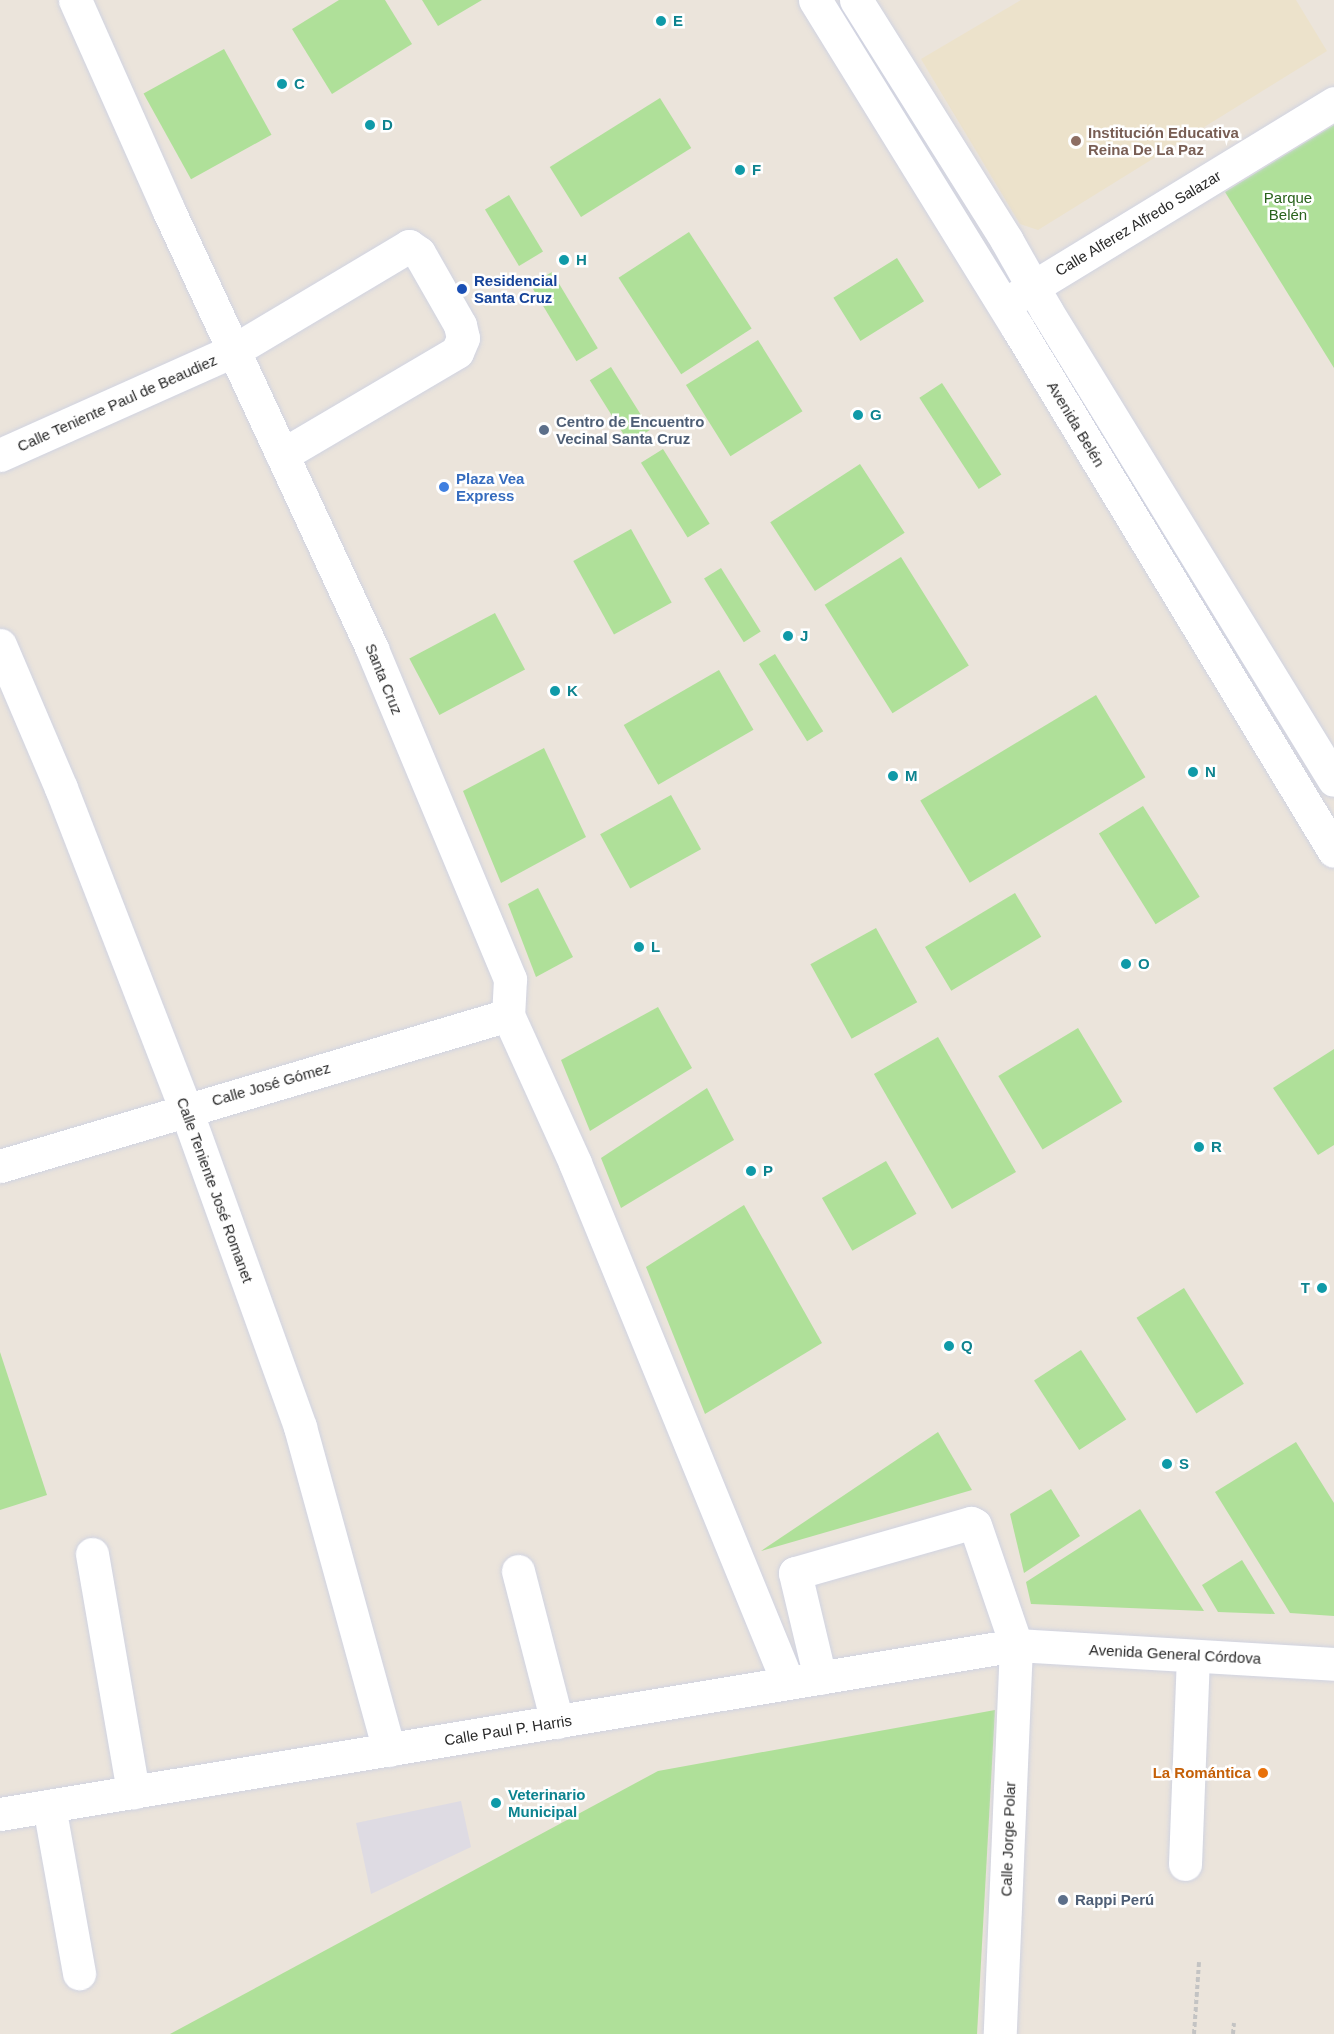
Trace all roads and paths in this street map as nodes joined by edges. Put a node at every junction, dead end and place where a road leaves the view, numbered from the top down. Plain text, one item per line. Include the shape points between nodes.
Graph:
1 (75, 0) edge
2 (815, 0) edge
3 (856, 0) edge
4 (1334, 103) edge
5 (1033, 287) junction
6 (1004, 305) junction
7 (233, 351) junction
8 (0, 455) edge
9 (282, 455) junction
10 (0, 645) edge
11 (1334, 780) edge
12 (1334, 851) edge
13 (508, 1015) junction
14 (186, 1110) junction
15 (0, 1166) edge
16 (92, 1554) dead end
17 (518, 1571) dead end
18 (1016, 1645) junction
19 (1193, 1656) junction
20 (1334, 1664) edge
21 (804, 1681) junction
22 (557, 1722) junction
23 (389, 1750) junction
24 (133, 1792) junction
25 (49, 1806) junction
26 (0, 1814) edge
27 (1185, 1864) dead end
28 (1199, 1962) dead end
29 (79, 1973) dead end
30 (1234, 2024) dead end
31 (1000, 2034) edge
32 (1194, 2034) edge
33 (1233, 2034) edge

1 - 7 street, Santa Cruz
2 - 6 street, Avenida Belén
3 - 5 street
4 - 5 street, Calle Alferez Alfredo Salazar
5 - 6 street, Calle Alferez Alfredo Salazar
5 - 11 street
6 - 12 street, Avenida Belén
7 - 8 street, Calle Teniente Paul de Beaudiez
7 - 9 street, Santa Cruz
7 - 9 street, Calle Teniente Paul de Beaudiez via 410,246 419,253 460,325 463,338 457,352
9 - 13 street, Santa Cruz via 372,649 510,979
10 - 14 street, Calle Teniente José Romanet via 62,788
13 - 14 street, Calle José Gómez
13 - 21 street
14 - 15 street, Calle José Gómez
14 - 23 street, Calle Teniente José Romanet via 300,1427
16 - 24 street
17 - 22 street
18 - 19 street, Avenida General Córdova
18 - 21 street, Calle Paul P. Harris
18 - 21 street via 975,1524 971,1523 795,1573
18 - 31 street, Calle Jorge Polar
19 - 20 street, Avenida General Córdova
19 - 27 street
21 - 22 street, Calle Paul P. Harris
22 - 23 street, Calle Paul P. Harris
23 - 24 street, Calle Paul P. Harris
24 - 25 street, Calle Paul P. Harris
25 - 26 street, Calle Paul P. Harris
25 - 29 street
28 - 32 path
30 - 33 path

